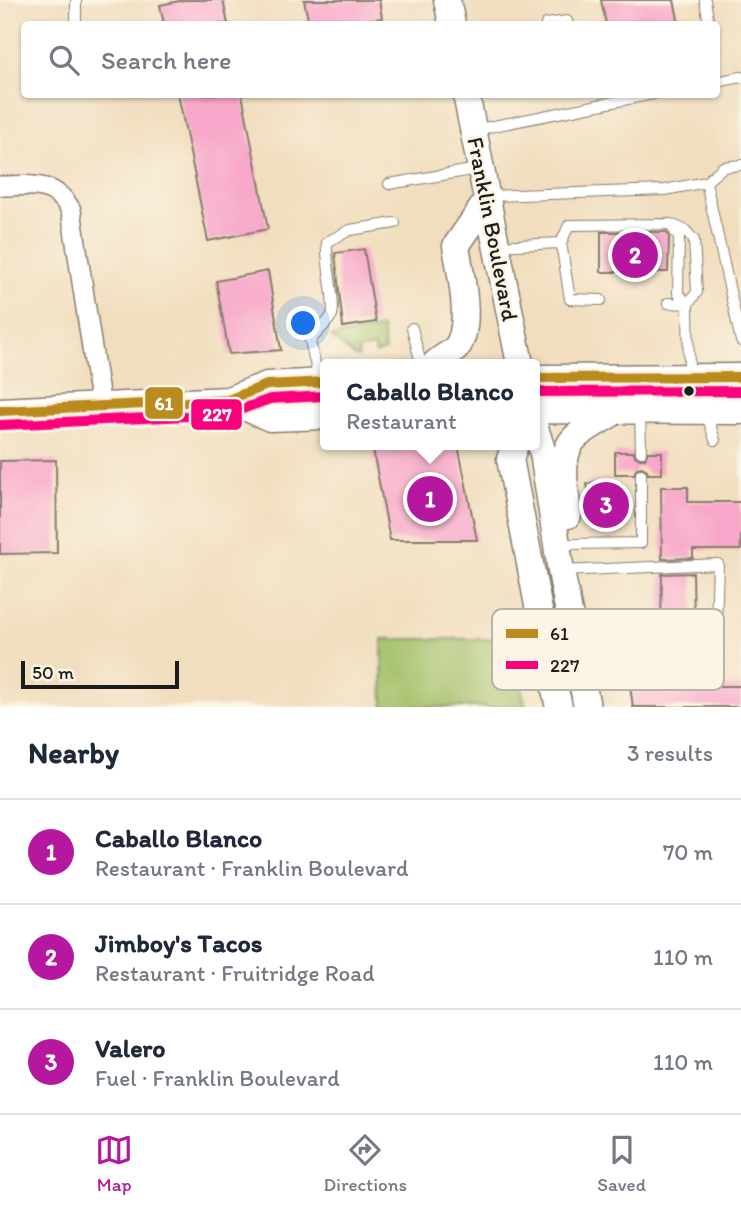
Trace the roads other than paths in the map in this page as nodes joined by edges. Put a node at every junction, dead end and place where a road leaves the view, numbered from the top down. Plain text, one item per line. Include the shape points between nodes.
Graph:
1 (76, 0) edge
2 (447, 0) edge
3 (705, 0) edge
4 (76, 21) edge
5 (451, 21) edge
6 (708, 21) edge
7 (741, 77) edge
8 (720, 78) edge
9 (467, 98) edge
10 (633, 98) edge
11 (473, 130) junction
12 (741, 165) edge
13 (481, 169) junction
14 (706, 182) junction
15 (389, 184) dead end
16 (0, 186) edge
17 (487, 199) junction
18 (395, 223) dead end
19 (670, 224) junction
20 (561, 243) junction
21 (496, 247) junction
22 (601, 300) dead end
23 (668, 303) dead end
24 (688, 304) junction
25 (412, 328) dead end
26 (741, 341) edge
27 (420, 359) edge
28 (441, 359) edge
29 (519, 359) edge
30 (320, 373) edge
31 (689, 376) junction
32 (741, 377) edge
33 (540, 378) edge
34 (320, 383) edge
35 (228, 400) junction
36 (101, 407) junction
37 (540, 410) edge
38 (0, 411) edge
39 (628, 411) junction
40 (705, 411) junction
41 (741, 411) edge
42 (320, 416) edge
43 (715, 440) dead end
44 (540, 444) edge
45 (513, 450) edge
46 (640, 452) dead end
47 (640, 474) dead end
48 (570, 544) junction
49 (561, 571) junction
50 (539, 609) edge
51 (568, 609) edge
52 (717, 609) edge

1 - 4 lane
2 - 5 main road
3 - 6 lane
7 - 8 lane
9 - 11 main road, Franklin Boulevard
10 - 11 lane
11 - 13 main road, Franklin Boulevard
12 - 14 lane via 723,167
13 - 15 lane
13 - 17 main road, Franklin Boulevard
14 - 17 lane via 665,190
14 - 26 lane
16 - 36 street via 54,190 71,210
17 - 21 main road, Franklin Boulevard
17 - 28 main road via 456,246 464,329 457,347
18 - 30 lane via 350,230 327,242 332,314 310,341
19 - 20 lane via 569,225
19 - 24 lane via 679,238 678,293
19 - 24 lane via 694,240 697,292
20 - 21 lane
20 - 22 lane via 570,299
21 - 29 main road, Franklin Boulevard
23 - 24 lane
24 - 31 lane
25 - 27 lane
31 - 32 main road
31 - 33 main road
34 - 35 main road via 267,385
35 - 36 main road
35 - 42 main road via 270,418
36 - 38 main road
37 - 39 main road
39 - 40 main road
39 - 46 lane
39 - 48 main road via 576,436 568,446 564,464
40 - 41 main road
40 - 43 lane
44 - 49 main road
45 - 50 main road via 510,458
47 - 48 lane via 641,543
48 - 49 main road
49 - 51 main road
49 - 52 lane via 718,564

